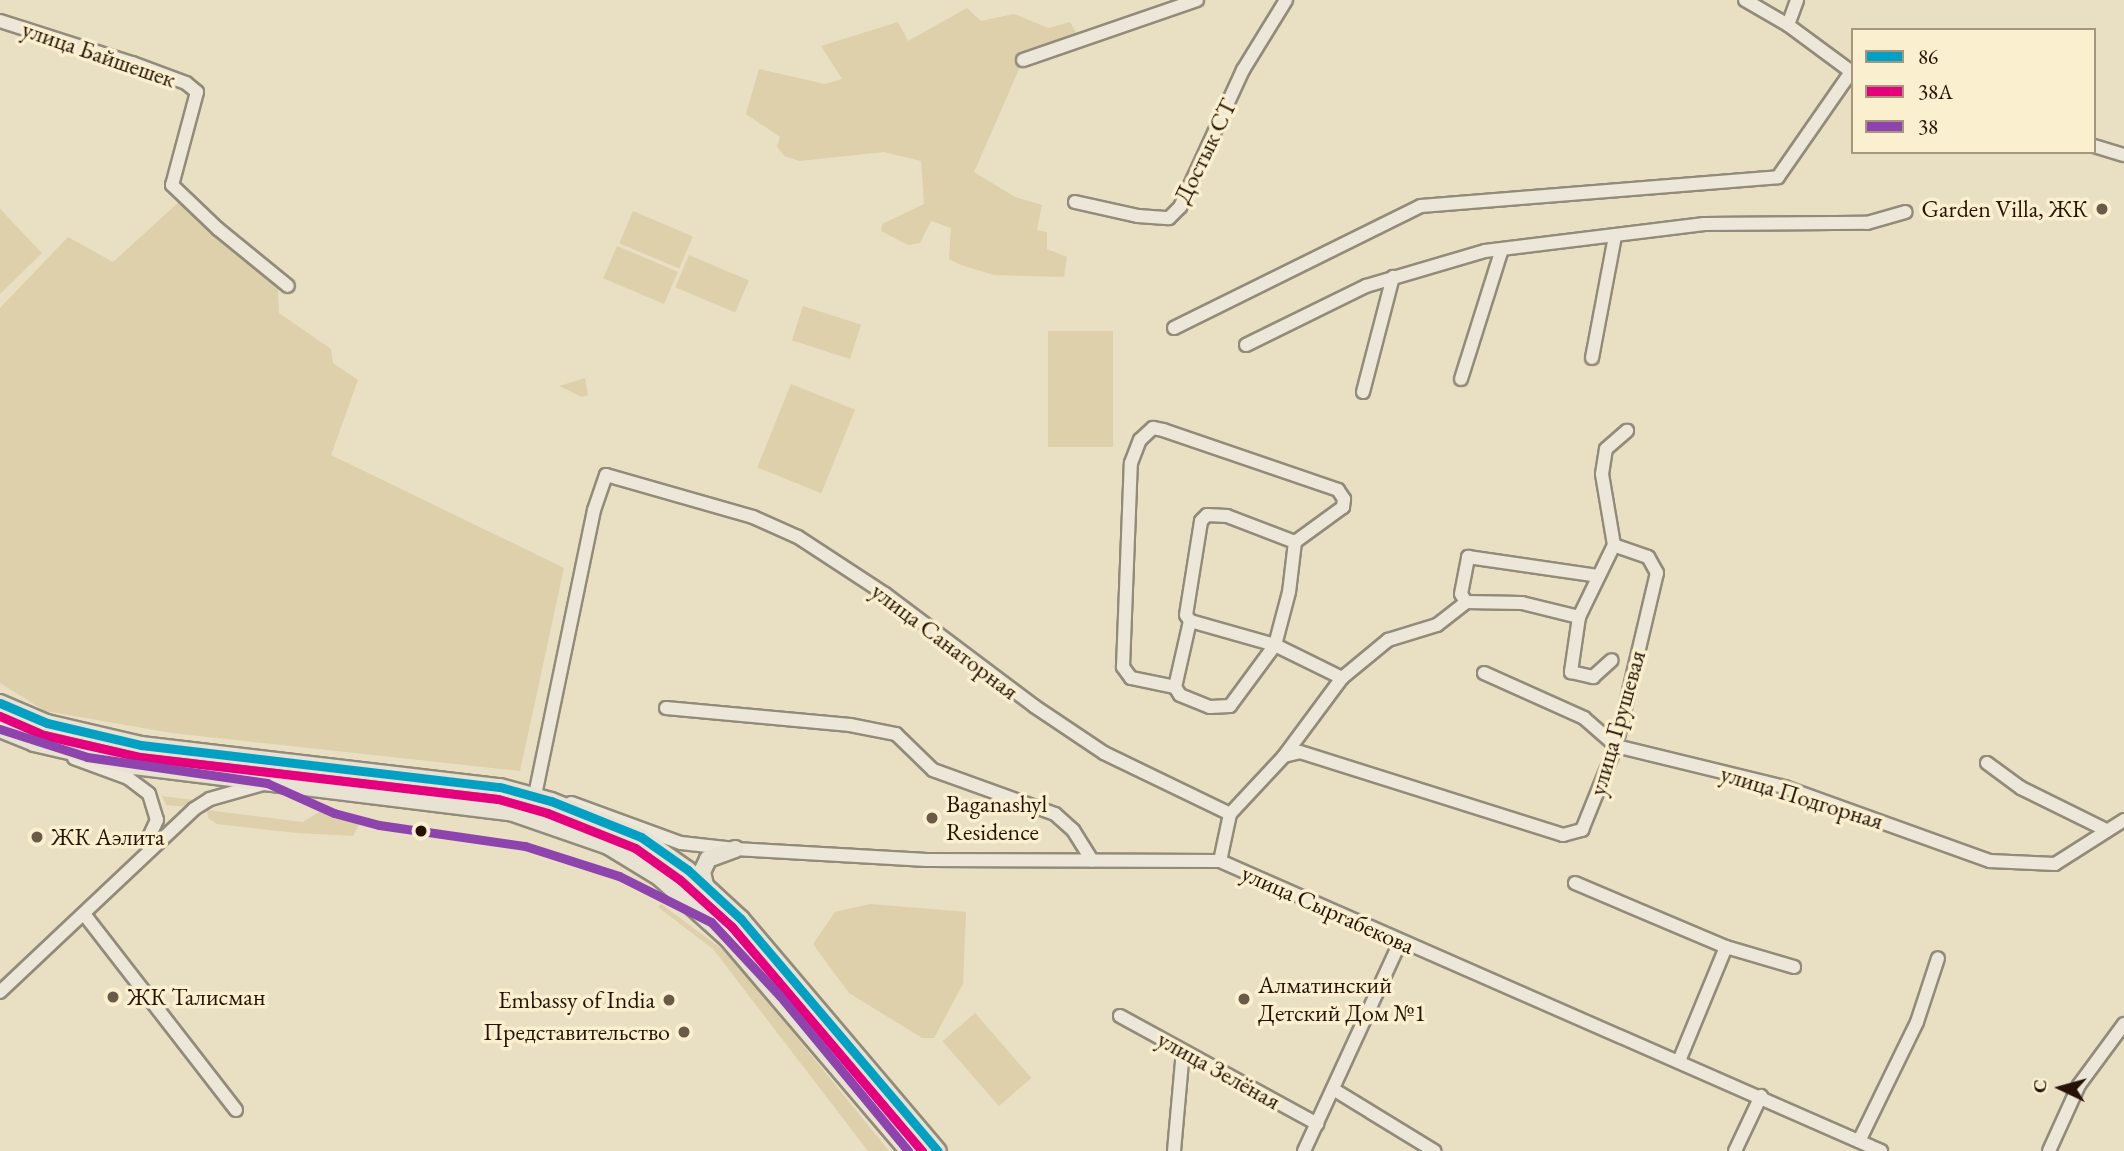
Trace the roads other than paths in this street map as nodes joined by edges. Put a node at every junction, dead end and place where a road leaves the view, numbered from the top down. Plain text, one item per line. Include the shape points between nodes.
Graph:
1 (1197, 0) edge
2 (1286, 0) edge
3 (1745, 0) edge
4 (1797, 0) edge
5 (0, 21) edge
6 (1788, 25) junction
7 (1023, 60) dead end
8 (1851, 72) edge
9 (1851, 74) edge
10 (2096, 147) edge
11 (2124, 155) edge
12 (1075, 202) dead end
13 (1905, 212) dead end
14 (1615, 236) junction
15 (1502, 249) junction
16 (1392, 277) junction
17 (288, 286) dead end
18 (1174, 328) dead end
19 (1246, 345) dead end
20 (1592, 358) dead end
21 (1461, 379) dead end
22 (1363, 391) dead end
23 (1627, 430) dead end
24 (1295, 542) junction
25 (1614, 545) junction
26 (1598, 576) junction
27 (1466, 602) junction
28 (1579, 617) junction
29 (1190, 621) junction
30 (1275, 645) junction
31 (1612, 660) dead end
32 (1484, 673) dead end
33 (1342, 678) junction
34 (1175, 687) junction
35 (0, 703) edge
36 (666, 708) dead end
37 (0, 729) edge
38 (34, 743) junction
39 (1616, 746) junction
40 (1284, 756) junction
41 (1987, 763) dead end
42 (267, 783) junction
43 (535, 795) junction
44 (1230, 814) junction
45 (2124, 820) edge
46 (2104, 829) junction
47 (735, 849) junction
48 (138, 857) junction
49 (1092, 860) junction
50 (1220, 860) junction
51 (1575, 883) dead end
52 (705, 886) junction
53 (84, 914) junction
54 (1400, 942) junction
55 (1726, 947) junction
56 (1938, 958) dead end
57 (1794, 967) dead end
58 (0, 992) edge
59 (1120, 1016) dead end
60 (2124, 1024) edge
61 (1183, 1051) junction
62 (1679, 1061) junction
63 (1333, 1089) junction
64 (1760, 1096) junction
65 (236, 1110) dead end
66 (1317, 1125) junction
67 (1859, 1141) junction
68 (908, 1151) edge
69 (938, 1151) edge
70 (1174, 1151) edge
71 (1304, 1151) edge
72 (1434, 1151) edge
73 (1735, 1151) edge
74 (1881, 1151) edge
75 (2049, 1151) edge

1 - 7 street
2 - 12 street, Достык СТ via 1243,70 1180,207 1169,218
3 - 6 street
4 - 6 street
5 - 17 street, улица Байшешек via 132,63 186,83 197,92 172,185
6 - 8 street
9 - 18 street via 1778,177 1421,206
10 - 11 street
13 - 14 street via 1867,223 1704,224
14 - 15 street
14 - 20 street
15 - 16 street
15 - 21 street
16 - 19 street
16 - 22 street
23 - 25 street via 1606,449 1602,474
24 - 29 street via 1227,516 1207,515 1201,521 1186,615
24 - 30 street via 1289,592
24 - 34 street via 1343,507 1338,490 1163,430 1153,428 1140,440 1131,463 1123,667 1131,678
25 - 26 street
25 - 39 street, улица Грушевая via 1648,557 1657,573
26 - 27 street via 1468,557 1461,594
26 - 28 street
27 - 28 street via 1522,603
27 - 33 street via 1437,625 1388,640
28 - 31 street via 1571,672 1593,677
29 - 30 street
29 - 34 street
30 - 33 street
30 - 34 street via 1230,706 1210,707 1180,695
32 - 39 street, улица Подгорная via 1584,718
33 - 40 street
35 - 43 main road via 47,723 141,745 457,780
36 - 49 street via 850,725 896,734 933,770 1055,814 1073,830
37 - 38 main road
38 - 42 main road via 134,766
38 - 48 street via 128,778 149,794 157,820
39 - 40 street, улица Грушевая via 1597,801 1582,830 1572,836 1300,752
39 - 46 street, улица Подгорная via 1784,787 2005,864 2055,864
40 - 44 street
41 - 46 street via 2021,788
42 - 48 street via 210,799
42 - 68 main road via 466,805 555,826 636,861 711,922 772,987
43 - 44 street, улица Санаторная via 594,509 606,475 753,517 798,537 885,594 1104,753
43 - 47 street, улица Сыргабекова via 602,811 681,843
43 - 52 main road via 641,837
44 - 50 street
45 - 46 street, улица Подгорная
47 - 49 street, улица Сыргабекова via 927,860
47 - 52 main road via 708,859 702,872
48 - 53 street
49 - 50 street, улица Сыргабекова
50 - 54 street, улица Сыргабекова
51 - 55 street
52 - 69 main road via 777,958
53 - 58 street
53 - 65 street
54 - 62 street, улица Сыргабекова
54 - 63 street
55 - 57 street
55 - 62 street
56 - 67 street via 1917,1022
59 - 61 street, улица Зелёная
60 - 75 street via 2079,1085
61 - 66 street, улица Зелёная
61 - 70 street
62 - 64 street, улица Сыргабекова
63 - 66 street
63 - 72 street
64 - 67 street, улица Сыргабекова
64 - 73 street
66 - 71 street
67 - 74 street, улица Сыргабекова

